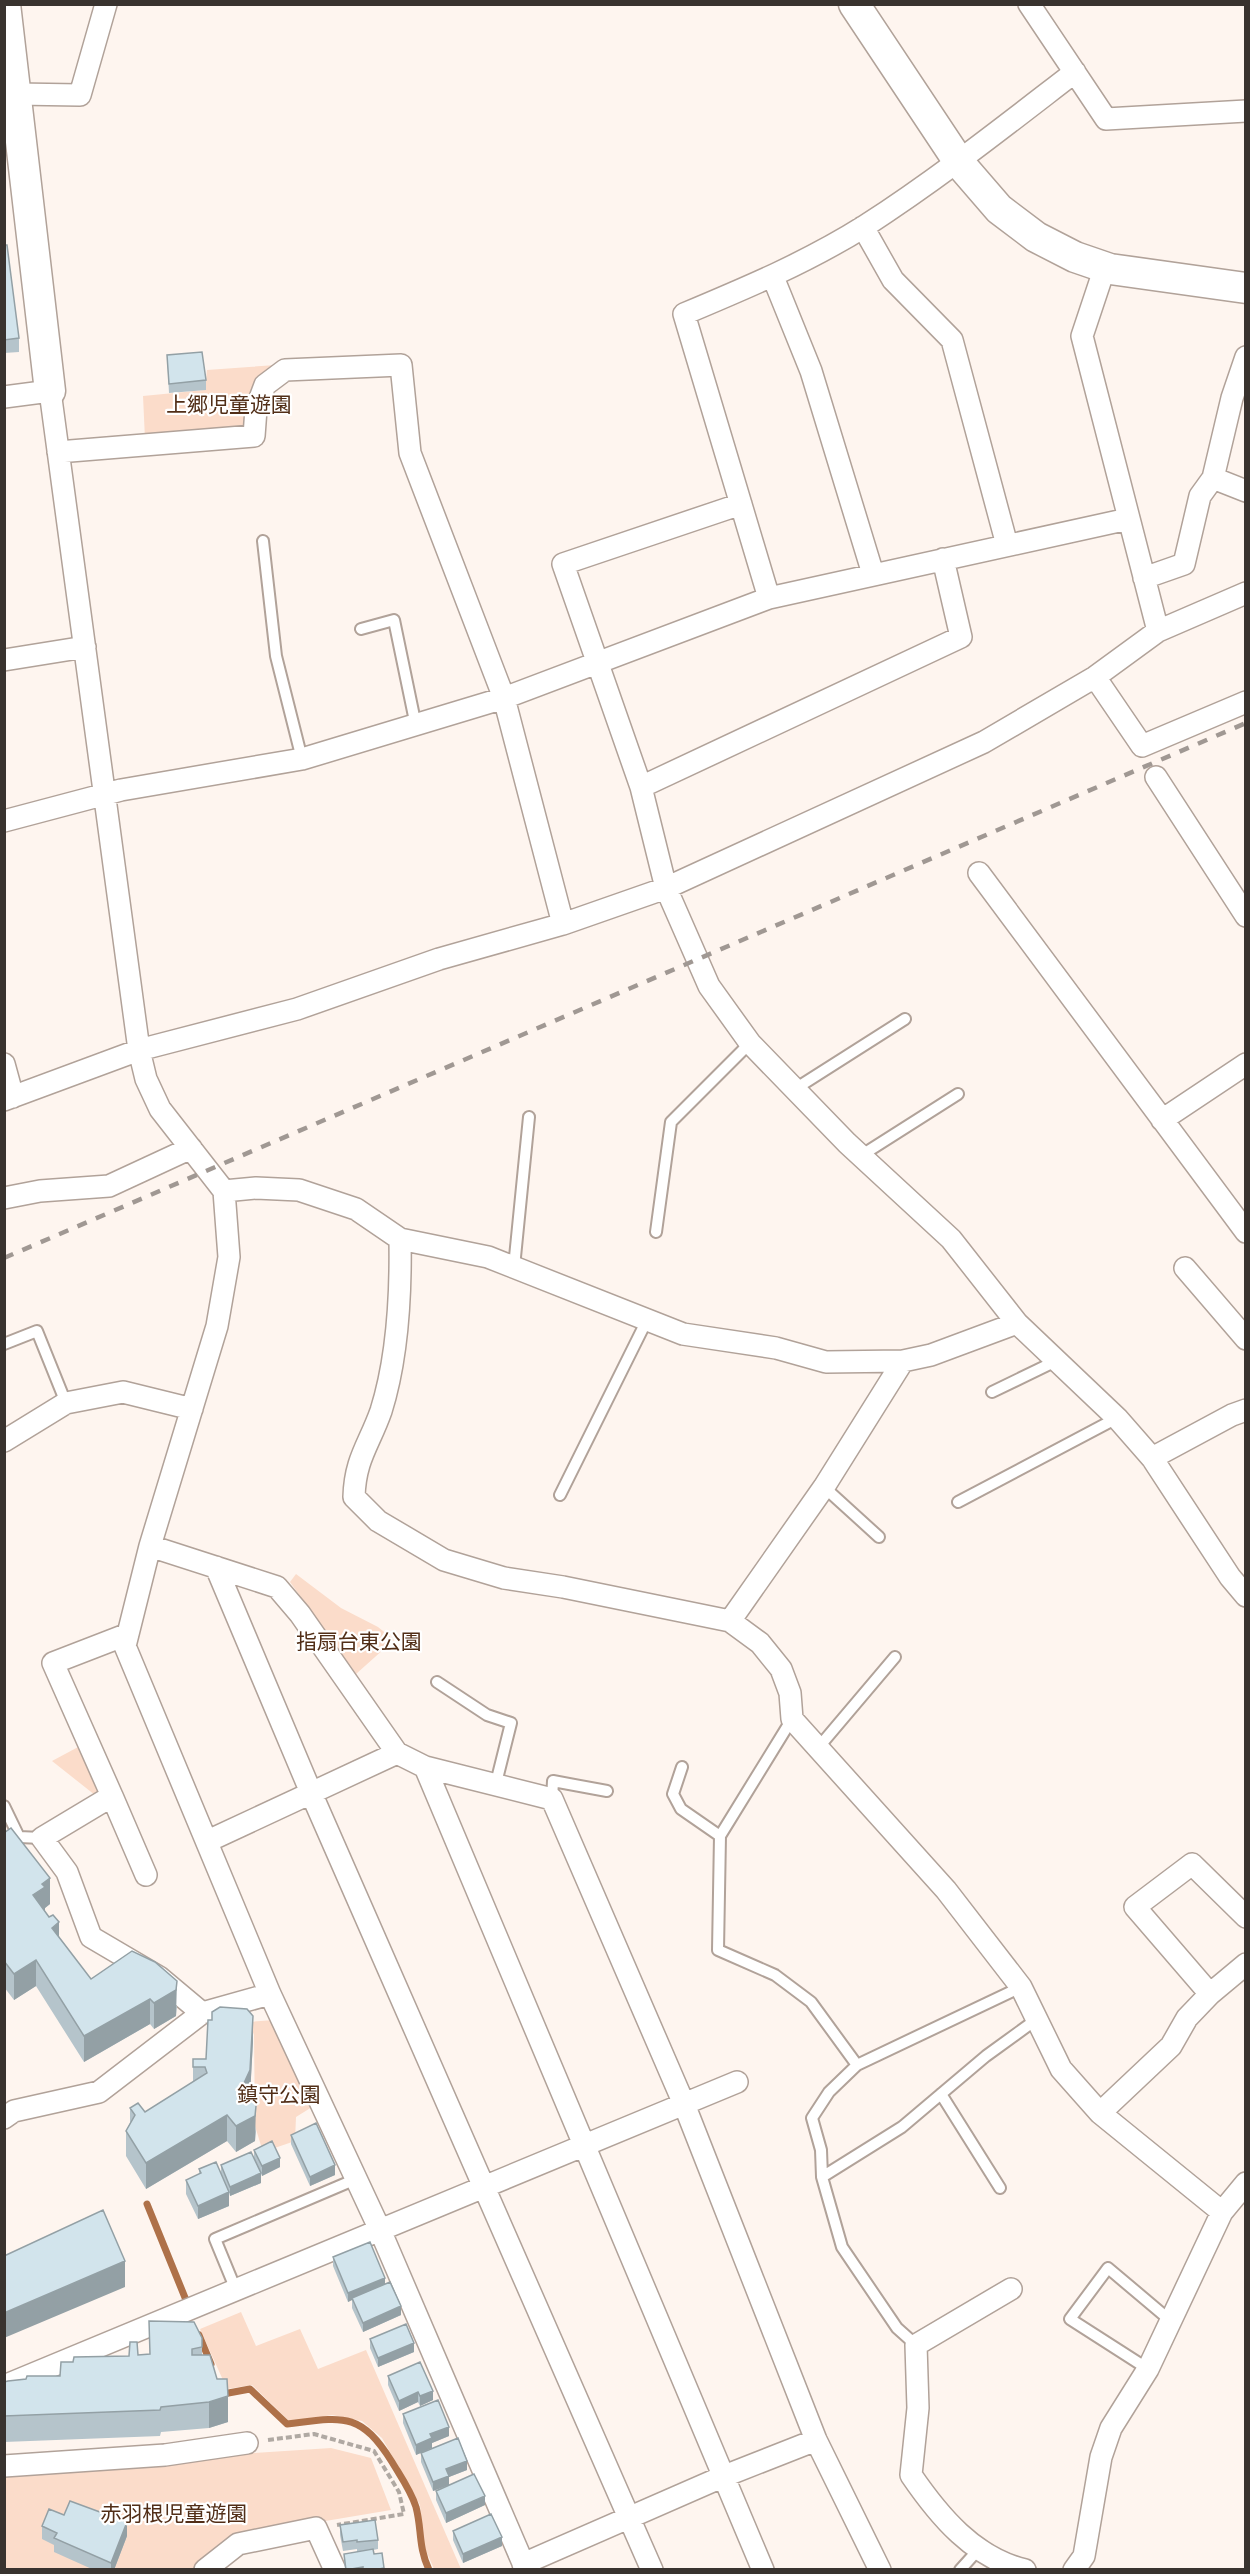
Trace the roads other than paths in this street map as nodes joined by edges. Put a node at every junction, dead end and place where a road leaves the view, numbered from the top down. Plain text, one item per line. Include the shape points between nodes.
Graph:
1 (5, 4) edge
2 (106, 4) edge
3 (854, 4) edge
4 (1029, 4) edge
5 (1075, 72) junction
6 (16, 94) junction
7 (1245, 111) edge
8 (958, 162) junction
9 (863, 227) junction
10 (1105, 267) junction
11 (773, 277) junction
12 (1245, 288) edge
13 (1245, 357) edge
14 (50, 391) junction
15 (4, 397) edge
16 (58, 452) junction
17 (1213, 478) junction
18 (1245, 491) edge
19 (741, 504) junction
20 (1128, 519) junction
21 (263, 540) dead end
22 (1006, 545) junction
23 (943, 559) junction
24 (873, 574) junction
25 (1144, 578) junction
26 (1245, 593) edge
27 (769, 598) junction
28 (361, 629) dead end
29 (1158, 632) junction
30 (85, 647) junction
31 (4, 660) edge
32 (597, 663) junction
33 (1095, 677) junction
34 (504, 698) junction
35 (1245, 702) edge
36 (416, 726) junction
37 (302, 759) junction
38 (1156, 777) dead end
39 (641, 787) junction
40 (106, 794) junction
41 (4, 821) edge
42 (979, 873) dead end
43 (666, 888) junction
44 (1245, 916) edge
45 (563, 924) junction
46 (905, 1018) dead end
47 (750, 1043) junction
48 (139, 1050) junction
49 (4, 1064) edge
50 (1245, 1064) edge
51 (795, 1089) junction
52 (958, 1094) dead end
53 (9, 1098) edge
54 (529, 1117) dead end
55 (1162, 1120) junction
56 (190, 1148) junction
57 (862, 1155) junction
58 (224, 1191) junction
59 (4, 1198) edge
60 (656, 1232) dead end
61 (1245, 1232) edge
62 (400, 1239) junction
63 (514, 1267) junction
64 (1185, 1268) dead end
65 (647, 1320) junction
66 (1017, 1323) junction
67 (1245, 1339) edge
68 (4, 1344) edge
69 (903, 1361) junction
70 (1056, 1361) junction
71 (992, 1392) dead end
72 (66, 1403) junction
73 (192, 1409) junction
74 (1245, 1410) edge
75 (1117, 1418) junction
76 (4, 1441) edge
77 (1152, 1458) junction
78 (824, 1487) junction
79 (560, 1495) dead end
80 (958, 1502) dead end
81 (879, 1537) dead end
82 (150, 1546) junction
83 (216, 1567) junction
84 (1245, 1596) edge
85 (730, 1621) junction
86 (128, 1634) junction
87 (895, 1657) dead end
88 (437, 1682) dead end
89 (792, 1719) junction
90 (818, 1748) junction
91 (397, 1754) junction
92 (424, 1767) junction
93 (681, 1767) dead end
94 (496, 1783) junction
95 (607, 1791) dead end
96 (312, 1795) junction
97 (112, 1796) junction
98 (552, 1798) junction
99 (4, 1806) edge
100 (720, 1836) junction
101 (19, 1837) junction
102 (42, 1838) junction
103 (4, 1839) edge
104 (208, 1840) junction
105 (146, 1875) dead end
106 (1245, 1917) edge
107 (1245, 1964) edge
108 (1021, 1987) junction
109 (270, 1994) junction
110 (1210, 1994) junction
111 (202, 2013) junction
112 (1038, 2019) junction
113 (857, 2065) junction
114 (737, 2082) dead end
115 (941, 2094) junction
116 (684, 2104) junction
117 (1100, 2113) junction
118 (4, 2118) edge
119 (583, 2146) junction
120 (822, 2178) junction
121 (356, 2179) junction
122 (1245, 2183) edge
123 (483, 2188) junction
124 (1000, 2188) dead end
125 (1222, 2212) junction
126 (380, 2230) junction
127 (1011, 2289) dead end
128 (236, 2290) junction
129 (1172, 2322) junction
130 (916, 2345) junction
131 (1148, 2369) junction
132 (4, 2386) edge
133 (816, 2440) junction
134 (246, 2443) road end
135 (4, 2466) edge
136 (722, 2477) junction
137 (629, 2518) junction
138 (978, 2550) junction
139 (520, 2568) edge
140 (205, 2570) edge
141 (335, 2570) edge
142 (652, 2570) edge
143 (763, 2570) edge
144 (880, 2570) edge
145 (960, 2570) edge
146 (1025, 2570) edge
147 (1074, 2570) edge

1 - 6 street
2 - 6 street via 80,95
3 - 8 street
4 - 5 street
5 - 7 street via 1106,119
5 - 8 street
6 - 14 street
8 - 9 street
8 - 10 street via 999,209 1036,237
9 - 11 street
9 - 22 street via 893,280 952,340
10 - 12 street
10 - 20 street via 1082,336
11 - 19 street via 684,314
11 - 24 street via 810,371
13 - 17 street
14 - 15 street
14 - 16 street
16 - 30 street
16 - 34 street via 254,436 256,409 265,385 285,370 401,365 410,453
17 - 18 street
17 - 25 street via 1200,496 1185,564
19 - 27 street
19 - 32 street via 563,564
20 - 22 street
20 - 25 street
21 - 37 lane via 276,656
22 - 23 street
23 - 24 street
23 - 39 street via 961,637
24 - 27 street
25 - 29 street
26 - 29 street
27 - 32 street
28 - 36 lane via 394,620
29 - 33 street
30 - 31 street
30 - 40 street
32 - 34 street
32 - 39 street
33 - 35 street via 1142,746
33 - 43 street via 984,742
34 - 36 street
34 - 45 street
36 - 37 street
37 - 40 street
38 - 44 street
39 - 43 street
40 - 41 street
40 - 48 street
42 - 55 street
43 - 45 street
43 - 47 street via 709,986
45 - 48 street via 439,959 297,1009
46 - 51 lane
47 - 51 street
47 - 60 lane via 671,1122
48 - 53 street
48 - 56 street via 146,1079 160,1109
49 - 53 street
50 - 55 street
51 - 57 street
52 - 57 lane
54 - 63 lane
55 - 61 street
56 - 58 street
56 - 59 street via 109,1186
57 - 66 street via 951,1239
58 - 62 street via 299,1190 356,1209
58 - 73 street via 228,1257 224,1294
62 - 63 street via 488,1257
62 - 85 street via 391,1366 381,1411 354,1472 354,1497 378,1521 444,1560 504,1578
63 - 65 street
64 - 67 street
65 - 69 street via 683,1334 776,1348 826,1362
65 - 79 lane
66 - 69 street via 931,1355
66 - 70 street
68 - 72 lane via 37,1331
69 - 78 street
70 - 71 lane
70 - 75 street
72 - 73 street via 123,1392
72 - 76 street
73 - 82 street
74 - 77 street
75 - 77 street
75 - 80 lane
77 - 84 street
78 - 81 lane
78 - 85 street
82 - 83 street
82 - 86 street
83 - 91 street via 277,1587
83 - 96 street
85 - 89 street via 760,1643 781,1669 790,1693
86 - 97 street via 53,1663
86 - 104 street via 125,1646
87 - 90 lane
88 - 94 lane via 487,1715 512,1723
89 - 90 street
89 - 100 lane
90 - 108 street via 946,1890
91 - 92 street
91 - 96 street
92 - 94 street
92 - 119 street
93 - 100 lane via 673,1794 681,1809
94 - 98 street
95 - 98 lane via 553,1781
96 - 104 street
96 - 123 street
97 - 102 street
97 - 105 street
98 - 116 street
99 - 101 lane
100 - 113 lane via 718,1950 775,1975 810,2002
101 - 102 lane
101 - 103 lane
102 - 111 street via 67,1872 91,1937 159,1977
104 - 109 street
106 - 110 street via 1192,1864 1136,1907
107 - 110 street
108 - 112 street
108 - 113 lane
109 - 111 street
109 - 121 street
110 - 117 street via 1187,2018 1171,2046
111 - 118 street via 99,2092 15,2111
112 - 115 lane
112 - 117 street via 1061,2069
113 - 120 lane via 829,2092 812,2118 821,2150
114 - 116 street
115 - 120 lane via 903,2127
115 - 124 lane
116 - 119 street
116 - 133 street
117 - 125 street
119 - 123 street
119 - 136 street
120 - 130 lane via 842,2247 897,2328
121 - 126 street
121 - 128 lane via 215,2239
122 - 125 street
123 - 126 street
123 - 137 street
125 - 129 street
126 - 128 street
126 - 139 street
127 - 130 street
128 - 132 street
129 - 131 street
129 - 131 lane via 1108,2268 1070,2319
130 - 138 street via 918,2408 911,2475 933,2508
131 - 147 street via 1112,2428 1101,2457 1084,2556
133 - 136 street
133 - 144 street
134 - 135 street via 165,2455
136 - 137 street
136 - 143 street
137 - 139 street
137 - 142 street
138 - 145 lane
138 - 146 street
140 - 141 street via 238,2544 316,2528

